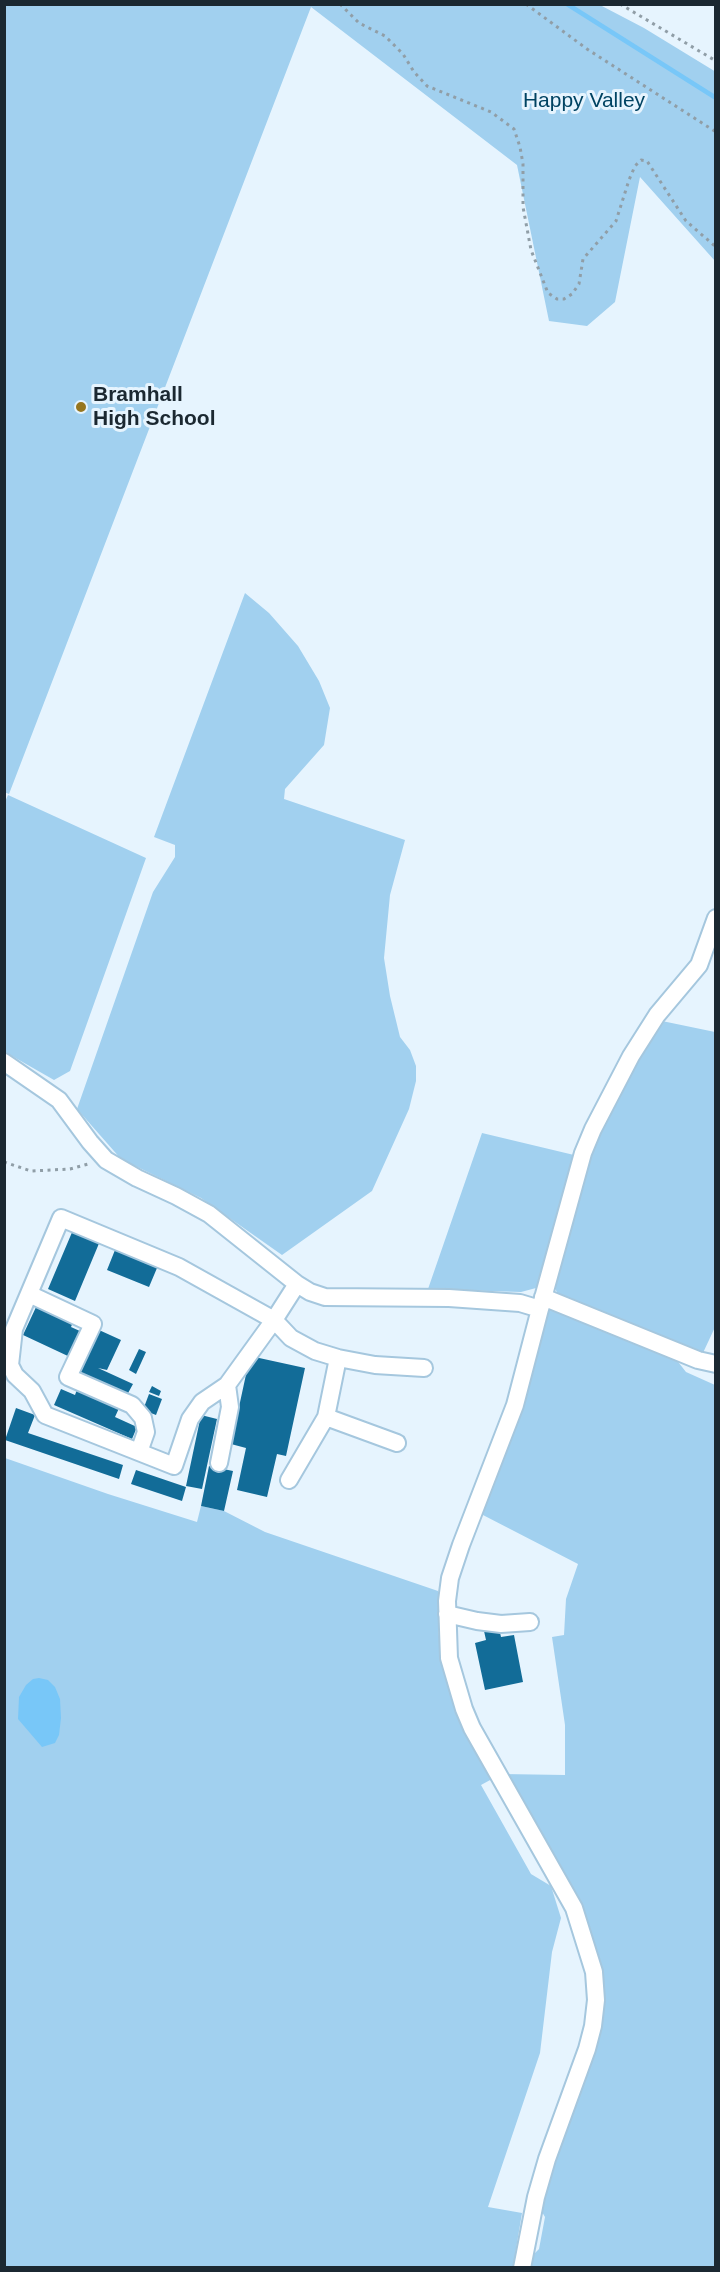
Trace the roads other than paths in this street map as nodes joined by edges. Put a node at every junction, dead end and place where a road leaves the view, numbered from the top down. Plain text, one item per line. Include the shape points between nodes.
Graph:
1 (716, 918) edge
2 (4, 1062) edge
3 (297, 1284) junction
4 (29, 1294) junction
5 (541, 1303) junction
6 (274, 1320) junction
7 (338, 1358) junction
8 (716, 1364) edge
9 (424, 1368) dead end
10 (227, 1385) junction
11 (326, 1417) junction
12 (397, 1443) dead end
13 (138, 1452) junction
14 (219, 1463) dead end
15 (289, 1480) dead end
16 (447, 1614) junction
17 (530, 1622) dead end
18 (522, 2268) edge

1 - 5 lane via 699,965 651,1025 593,1129
2 - 3 lane via 59,1100 106,1160 209,1214
3 - 5 lane via 325,1297
3 - 6 lane
4 - 6 lane via 62,1218 179,1267
4 - 13 lane via 11,1346 10,1365 15,1375 32,1391 45,1415
4 - 13 lane via 93,1324 68,1377 132,1405 143,1418 146,1432
5 - 8 lane
5 - 16 lane via 515,1405 454,1563
6 - 7 lane via 291,1338
6 - 10 lane
7 - 9 lane
7 - 11 lane
10 - 13 lane via 202,1402 190,1419 174,1466
10 - 14 lane via 230,1407
11 - 12 lane
11 - 15 lane
16 - 17 lane via 501,1624
16 - 18 lane via 449,1659 472,1728 574,1908 594,1972 596,2000 589,2042 544,2168

